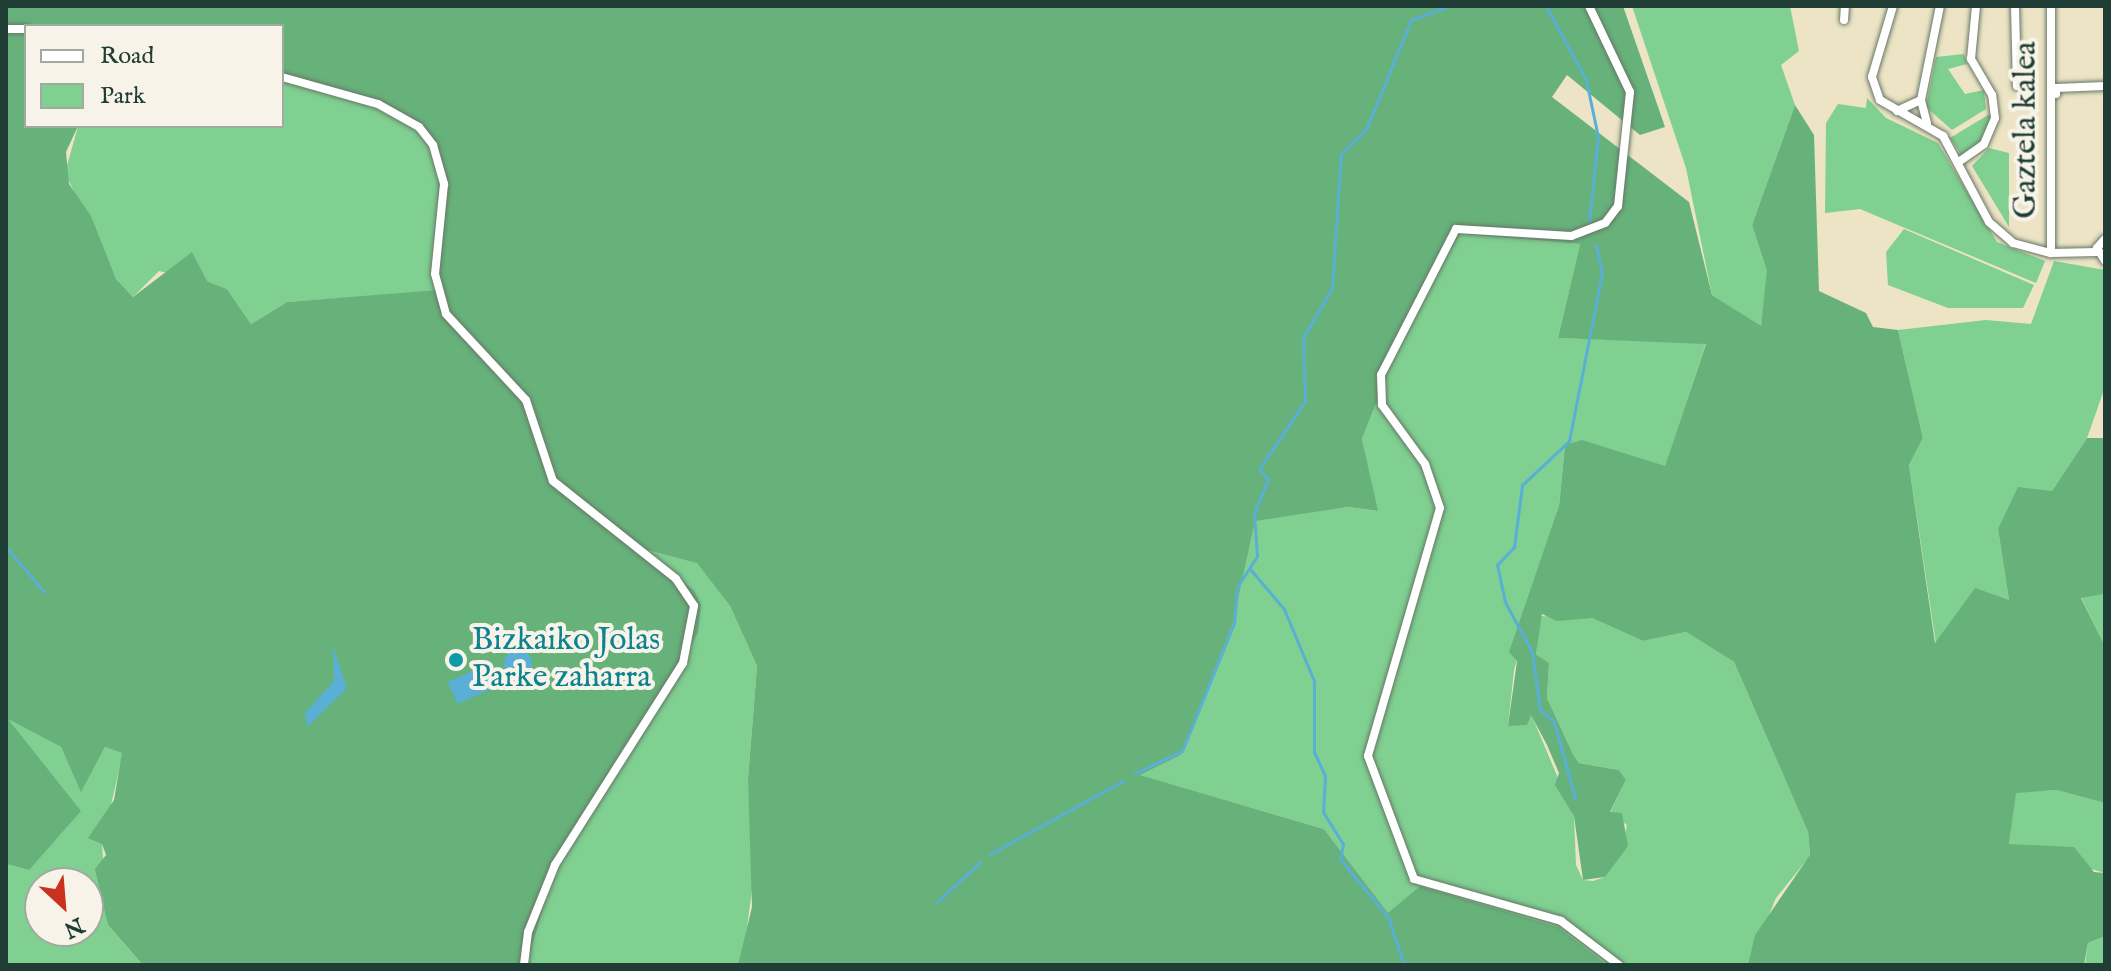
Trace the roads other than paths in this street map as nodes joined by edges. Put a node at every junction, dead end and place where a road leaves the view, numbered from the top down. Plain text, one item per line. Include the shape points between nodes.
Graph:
1 (1589, 6) edge
2 (1845, 6) edge
3 (1940, 6) edge
4 (1976, 6) edge
5 (2015, 6) edge
6 (2051, 6) edge
7 (1890, 7) edge
8 (1844, 20) dead end
9 (284, 78) edge
10 (2017, 86) dead end
11 (2105, 86) edge
12 (2053, 94) junction
13 (1921, 100) junction
14 (1896, 112) junction
15 (1927, 123) junction
16 (1960, 161) junction
17 (2105, 239) edge
18 (2097, 252) junction
19 (2051, 253) junction
20 (2105, 261) edge
21 (524, 965) edge
22 (1619, 965) edge

1 - 22 street via 1630,92 1618,206 1605,223 1571,236 1456,229 1381,375 1382,405 1425,464 1440,508 1368,756 1414,879 1561,921
2 - 8 street
3 - 13 street
4 - 16 street via 1971,59 1992,95 1995,118 1984,144
5 - 10 street
6 - 12 street, Gaztela kalea
7 - 14 street via 1872,77 1880,100
9 - 21 street via 378,104 419,127 433,145 444,184 435,274 446,314 526,400 553,481 676,579 694,606 683,663 555,865 528,932
11 - 12 street via 2056,88
12 - 19 street, Gaztela kalea
13 - 14 street
13 - 15 street
14 - 15 street
15 - 16 street
16 - 19 street via 2001,234
17 - 18 street
18 - 19 street
18 - 20 street

